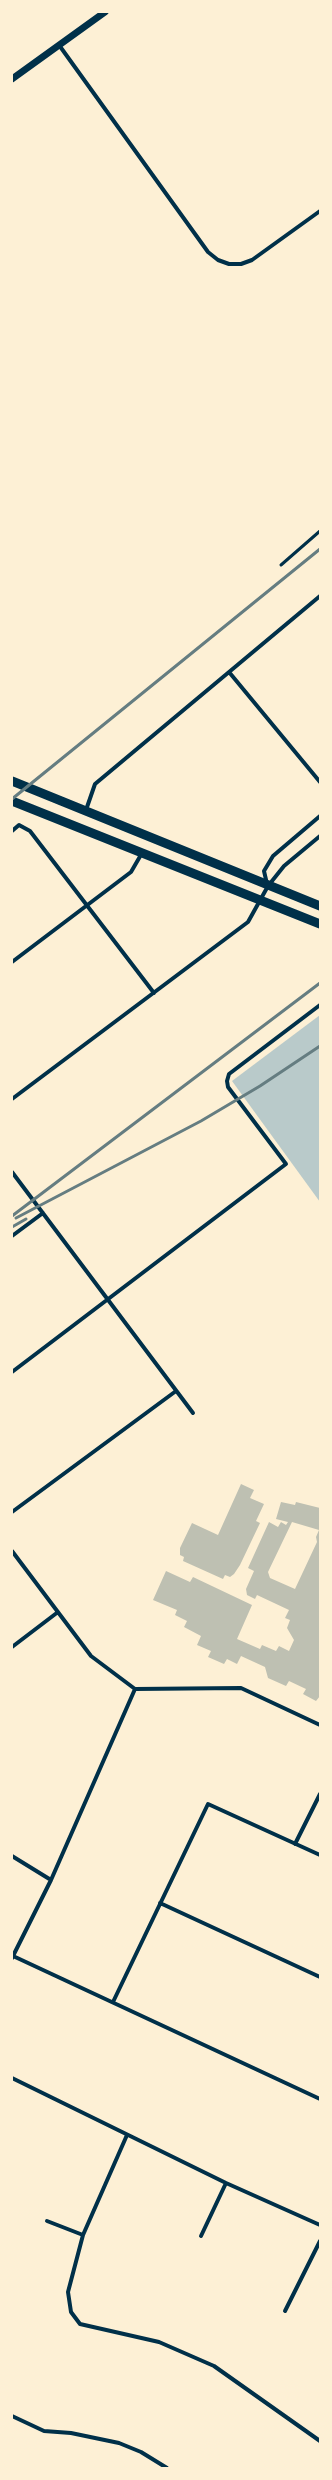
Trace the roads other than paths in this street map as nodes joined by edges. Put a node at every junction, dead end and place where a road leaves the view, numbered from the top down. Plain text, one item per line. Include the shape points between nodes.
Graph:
1 (106, 12) edge
2 (59, 46) junction
3 (12, 79) edge
4 (320, 211) edge
5 (320, 531) edge
6 (281, 565) dead end
7 (320, 596) edge
8 (230, 672) junction
9 (12, 781) edge
10 (320, 782) edge
11 (12, 801) edge
12 (86, 810) junction
13 (320, 816) edge
14 (12, 830) edge
15 (320, 836) edge
16 (142, 853) junction
17 (268, 886) junction
18 (262, 900) junction
19 (87, 906) junction
20 (320, 906) edge
21 (320, 924) edge
22 (12, 962) edge
23 (154, 993) junction
24 (320, 1005) edge
25 (12, 1099) edge
26 (12, 1172) edge
27 (42, 1213) junction
28 (12, 1236) edge
29 (109, 1299) junction
30 (12, 1372) edge
31 (176, 1391) junction
32 (193, 1413) dead end
33 (12, 1512) edge
34 (12, 1551) edge
35 (58, 1612) junction
36 (12, 1646) edge
37 (135, 1690) junction
38 (320, 1725) edge
39 (320, 1794) edge
40 (295, 1844) junction
41 (320, 1855) edge
42 (12, 1856) edge
43 (51, 1880) junction
44 (160, 1903) junction
45 (12, 1957) edge
46 (320, 1977) edge
47 (113, 2002) junction
48 (12, 2078) edge
49 (320, 2099) edge
50 (127, 2135) junction
51 (226, 2183) junction
52 (47, 2221) dead end
53 (320, 2225) edge
54 (83, 2235) junction
55 (201, 2236) dead end
56 (320, 2241) edge
57 (285, 2311) dead end
58 (12, 2416) edge
59 (320, 2441) edge
60 (167, 2468) edge

1 - 2 street
2 - 3 street
2 - 4 street via 208,252 218,260 229,264 242,264 252,260
5 - 6 lane
7 - 8 street
8 - 10 street
8 - 12 street via 95,784
9 - 12 main road
11 - 16 main road
12 - 17 main road
13 - 17 street via 273,856 264,871
14 - 19 street via 19,825 30,831
15 - 17 street via 289,861
16 - 18 main road
16 - 19 street via 135,869
17 - 18 street
17 - 20 main road
18 - 21 main road
18 - 23 street via 248,922
19 - 22 street
19 - 23 street
23 - 25 street
24 - 29 street via 229,1074 226,1081 286,1164
26 - 27 street
27 - 28 street
27 - 29 street
29 - 30 street
29 - 31 street
31 - 32 street
31 - 33 street
34 - 35 street
35 - 36 street
35 - 37 street via 91,1656
37 - 38 street via 241,1688
37 - 43 street
39 - 40 street
40 - 41 street
40 - 44 street via 208,1804
42 - 43 street
43 - 45 street
44 - 46 street
44 - 47 street
45 - 47 street
47 - 49 street
48 - 50 street
50 - 51 street
50 - 54 street
51 - 53 street
51 - 55 street
52 - 54 street
54 - 59 street via 68,2292 71,2312 80,2324 159,2342 214,2366
56 - 57 street
58 - 60 street via 44,2431 71,2433 119,2443

